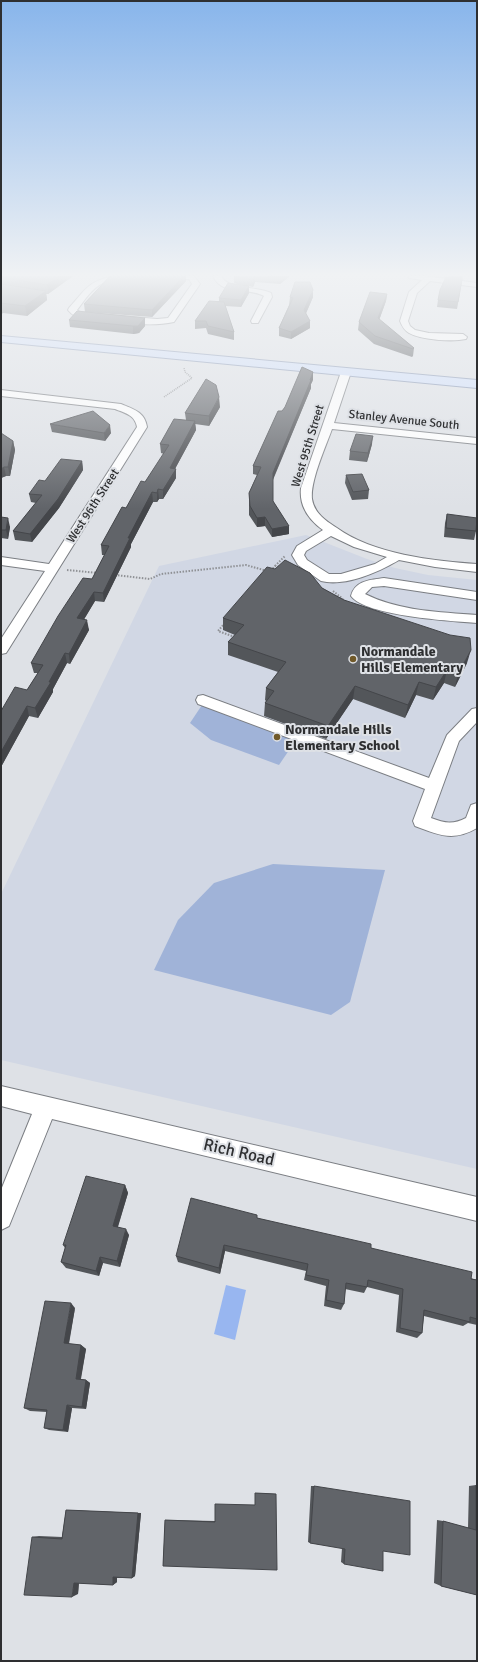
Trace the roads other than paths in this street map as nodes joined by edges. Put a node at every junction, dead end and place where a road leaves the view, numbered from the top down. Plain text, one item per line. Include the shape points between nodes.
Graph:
1 (153, 354) edge
2 (346, 372) junction
3 (477, 384) edge
4 (1, 393) edge
5 (327, 425) junction
6 (477, 441) edge
7 (332, 530) junction
8 (398, 556) junction
9 (1, 561) edge
10 (53, 568) junction
11 (477, 568) edge
12 (477, 596) edge
13 (477, 619) edge
14 (1, 650) edge
15 (202, 700) dead end
16 (477, 713) edge
17 (435, 786) junction
18 (477, 809) edge
19 (1, 1096) edge
20 (46, 1107) junction
21 (477, 1209) edge
22 (1, 1218) edge

1 - 2 main road
2 - 3 main road
2 - 5 street, West 95th Street
4 - 10 street, West 96th Street via 106,404 127,409 141,420 142,427
5 - 6 street, Stanley Avenue South
5 - 7 street, West 95th Street via 306,495 308,506 316,518
7 - 8 street, West 95th Street via 369,548
7 - 8 street via 301,549 298,555 302,562 326,578 342,578 379,567
8 - 11 street, West 95th Street via 429,563
9 - 10 street
10 - 14 street, West 96th Street
12 - 13 street via 384,582 368,584 359,591 358,596 368,603 385,608
15 - 17 street
16 - 17 street via 452,739
17 - 18 street via 422,821 448,830 462,829 473,822
19 - 20 street, Rich Road
20 - 21 street, Rich Road
20 - 22 street

